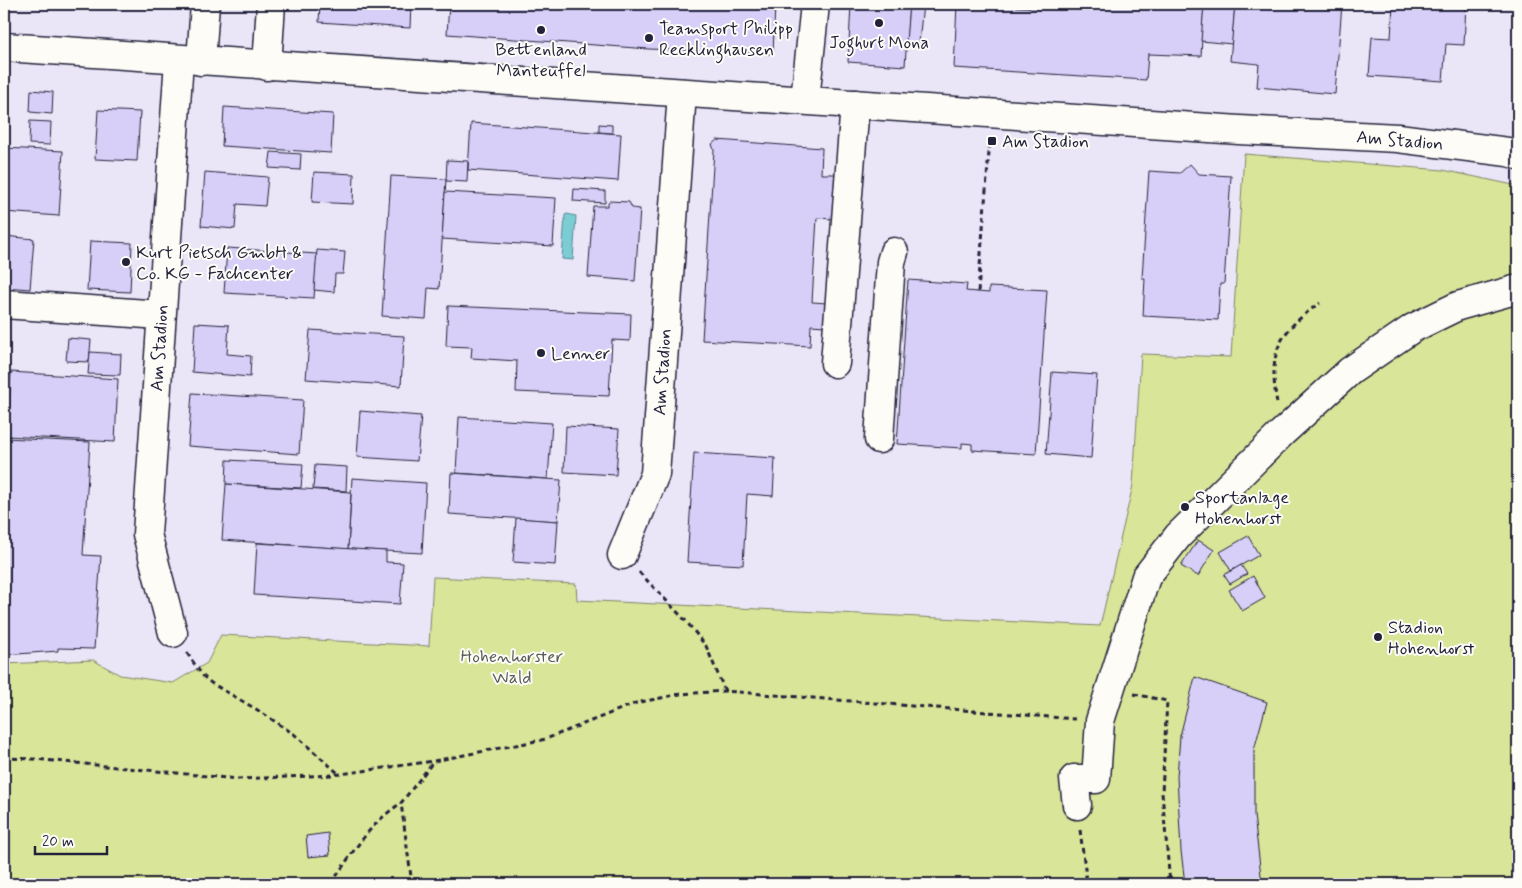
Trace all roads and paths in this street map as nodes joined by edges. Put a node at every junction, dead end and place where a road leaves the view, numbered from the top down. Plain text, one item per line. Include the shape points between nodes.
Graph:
1 (205, 4) edge
2 (271, 4) edge
3 (815, 4) edge
4 (4, 47) edge
5 (190, 61) junction
6 (267, 66) junction
7 (682, 93) junction
8 (806, 100) junction
9 (855, 104) junction
10 (992, 114) junction
11 (1518, 155) edge
12 (894, 252) dead end
13 (1518, 289) edge
14 (978, 292) dead end
15 (1320, 303) dead end
16 (4, 304) edge
17 (161, 315) junction
18 (835, 363) dead end
19 (1282, 433) junction
20 (879, 439) dead end
21 (622, 555) joint
22 (173, 633) joint
23 (1109, 689) junction
24 (725, 691) junction
25 (1100, 721) junction
26 (4, 758) edge
27 (434, 761) junction
28 (339, 774) junction
29 (400, 803) junction
30 (1077, 804) joint
31 (332, 884) edge
32 (412, 884) edge
33 (1087, 884) edge
34 (1170, 884) edge

1 - 5 street
2 - 6 street
3 - 8 street
4 - 5 street, Am Stadion
5 - 6 street, Am Stadion
5 - 17 street, Am Stadion
6 - 7 street, Am Stadion
7 - 8 street, Am Stadion
7 - 21 street, Am Stadion via 655,474
8 - 9 street, Am Stadion
9 - 10 street, Am Stadion
9 - 18 street
10 - 11 street, Am Stadion via 1398,138
10 - 14 path
12 - 20 street
13 - 19 street via 1458,306 1413,328 1350,371
15 - 19 path via 1284,333 1276,354 1272,378
16 - 17 street
17 - 22 street, Am Stadion via 147,534
19 - 23 street via 1178,536 1146,577
21 - 24 path via 706,646
22 - 28 path via 211,683 294,734
23 - 25 street
23 - 34 path via 1166,701 1162,793
24 - 25 path
24 - 27 path via 680,694 636,703 546,739
25 - 30 street via 1096,778 1074,779
26 - 28 path via 34,758 238,779
27 - 28 path
27 - 29 path
29 - 31 path via 367,831
29 - 32 path
30 - 33 path

